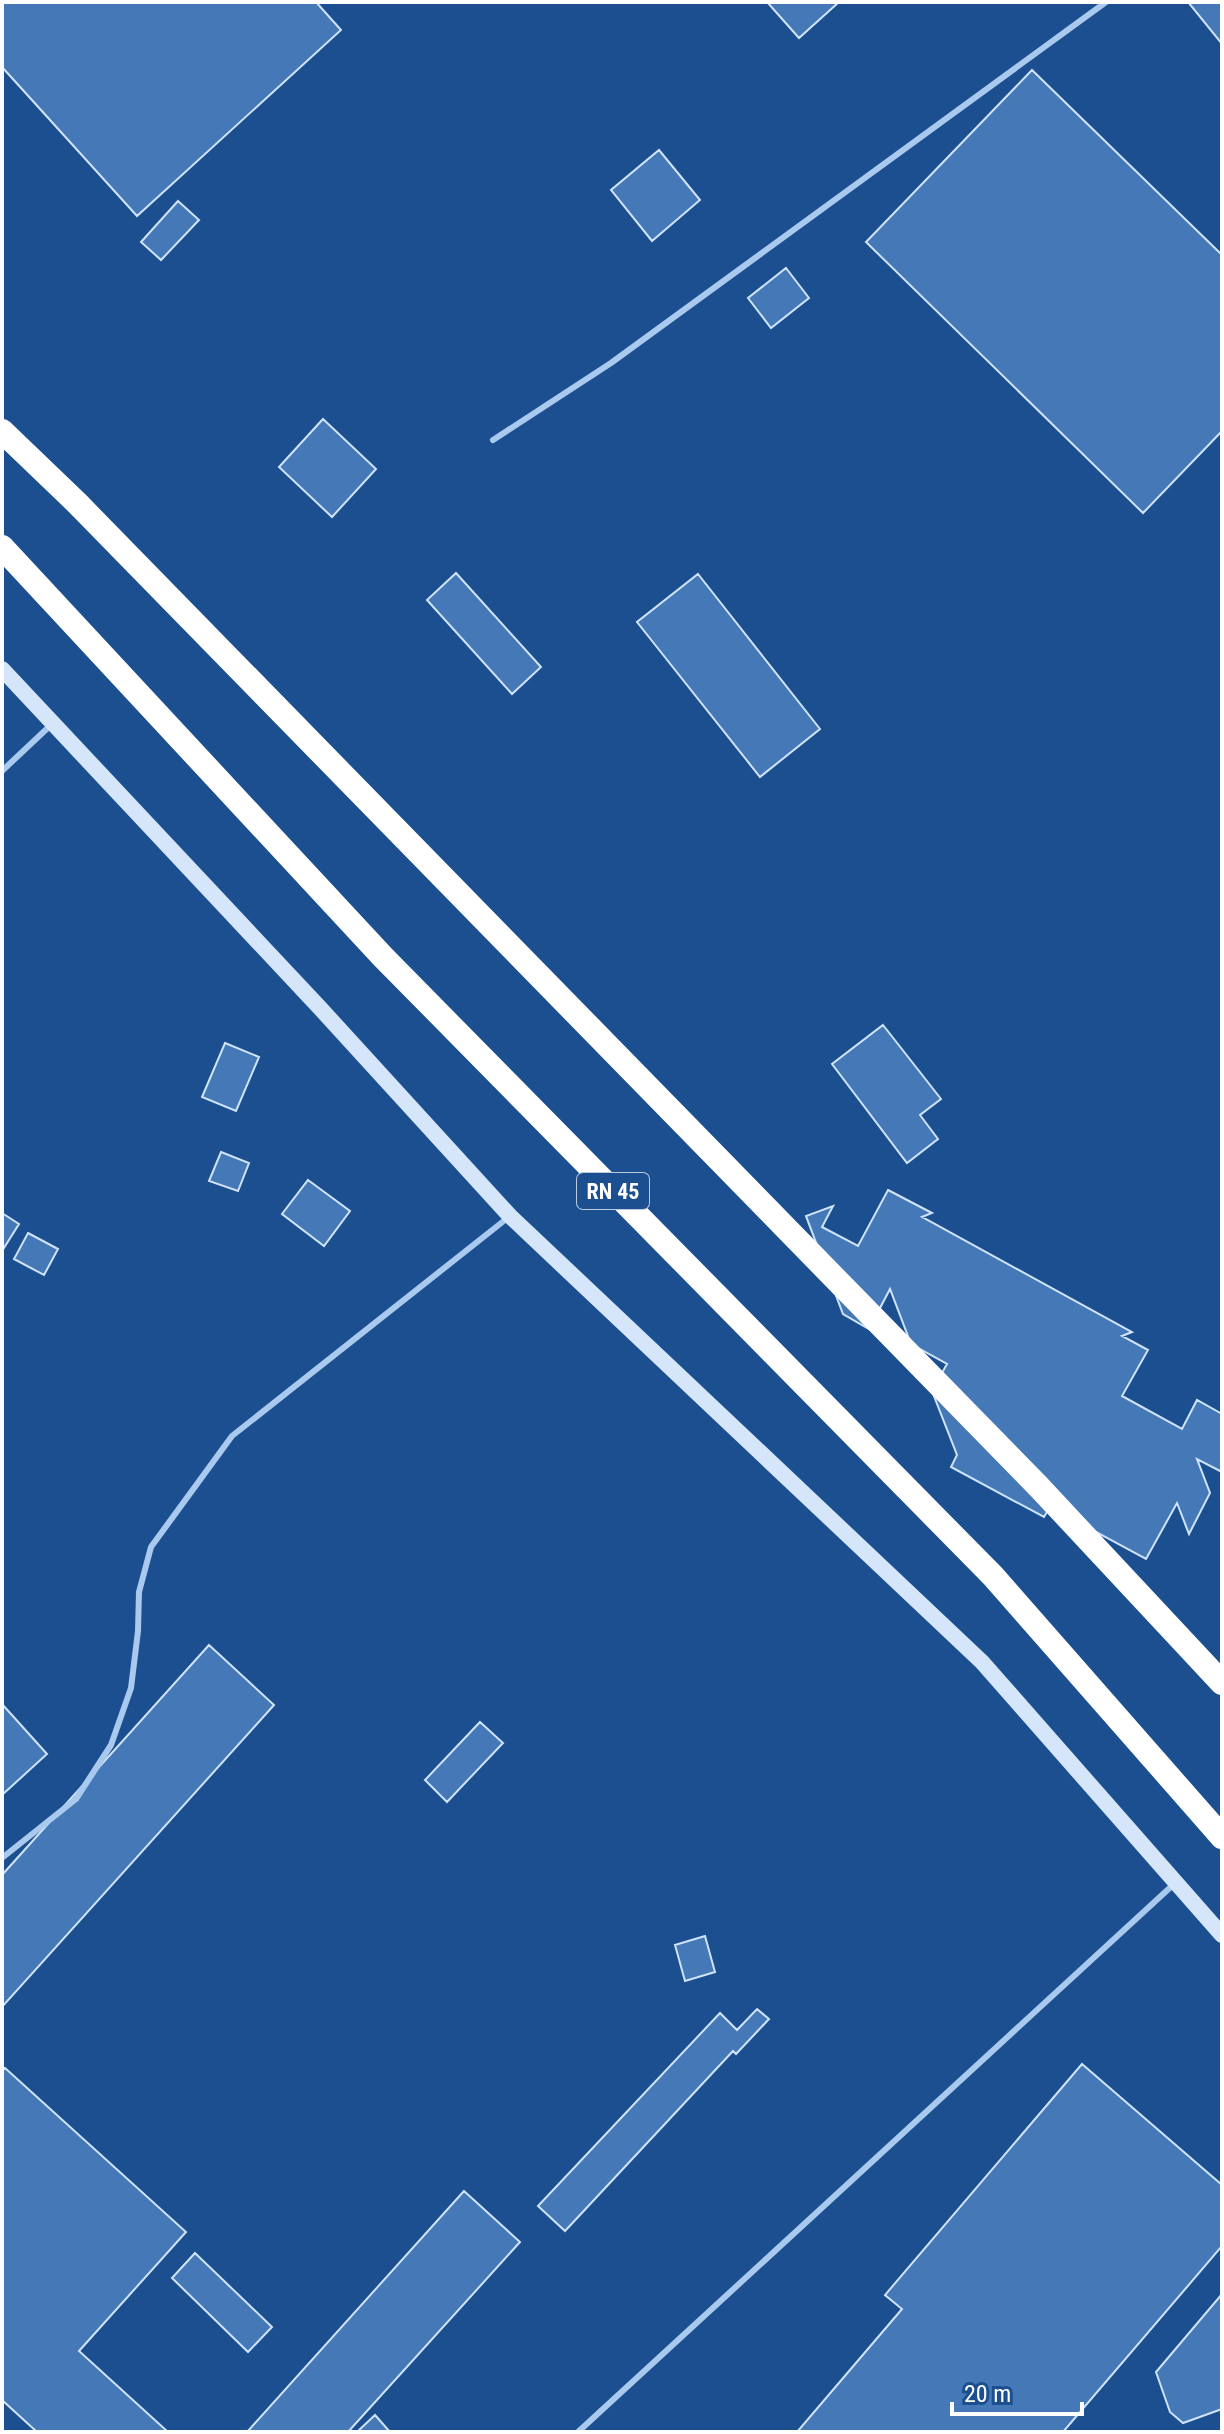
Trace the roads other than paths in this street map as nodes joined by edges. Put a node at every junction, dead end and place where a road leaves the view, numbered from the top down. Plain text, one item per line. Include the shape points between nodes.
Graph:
1 (1106, 2) edge
2 (2, 431) edge
3 (493, 440) dead end
4 (2, 547) edge
5 (2, 669) edge
6 (53, 723) junction
7 (2, 771) edge
8 (510, 1216) junction
9 (1222, 1683) edge
10 (1222, 1837) edge
11 (2, 1858) edge
12 (1176, 1881) junction
13 (1222, 1935) edge
14 (578, 2432) edge

1 - 3 lane via 611,363
2 - 9 highway via 1039,1487
4 - 10 highway, RN 45 via 383,957 993,1576
5 - 6 main road
6 - 7 lane
6 - 8 main road
8 - 11 lane via 232,1436 151,1547 139,1592 131,1688 111,1745 76,1799
8 - 12 main road via 982,1662
12 - 13 main road
12 - 14 lane

